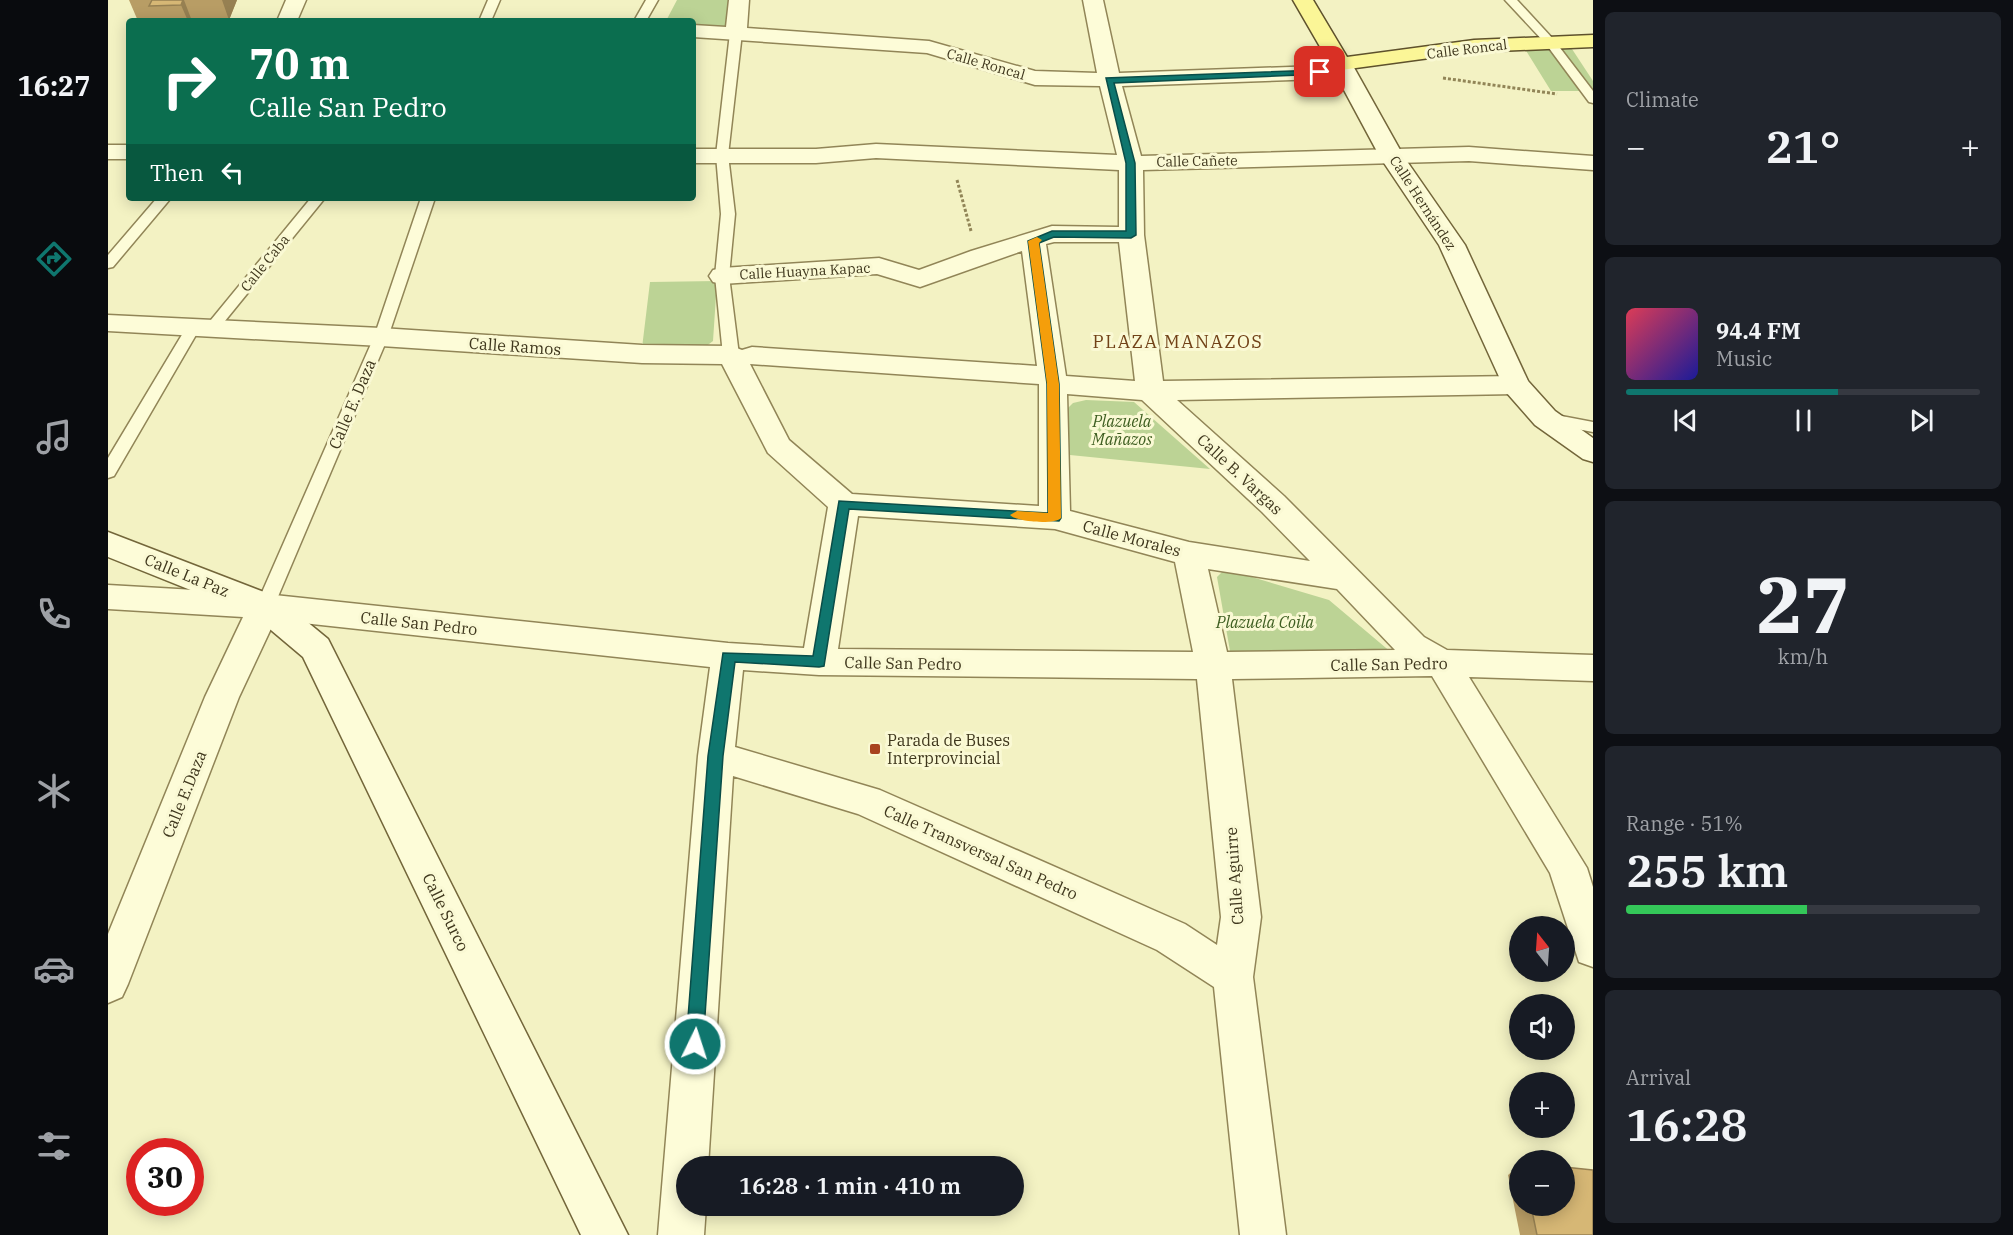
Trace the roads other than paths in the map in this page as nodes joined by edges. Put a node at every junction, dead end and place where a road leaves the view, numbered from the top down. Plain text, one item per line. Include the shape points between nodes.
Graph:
1 (297, 0) edge
2 (494, 0) edge
3 (652, 0) edge
4 (739, 0) edge
5 (1093, 0) edge
6 (1303, 0) edge
7 (1511, 0) edge
8 (288, 18) edge
9 (486, 18) edge
10 (642, 18) edge
11 (696, 31) edge
12 (736, 33) junction
13 (1593, 41) edge
14 (1550, 42) junction
15 (1341, 64) junction
16 (1109, 80) junction
17 (1592, 99) edge
18 (108, 152) edge
19 (126, 152) edge
20 (722, 155) junction
21 (696, 156) edge
22 (1392, 157) junction
23 (1131, 163) junction
24 (1593, 163) edge
25 (161, 201) edge
26 (315, 201) edge
27 (427, 201) edge
28 (1131, 235) junction
29 (1033, 241) junction
30 (108, 264) edge
31 (722, 276) junction
32 (108, 323) edge
33 (202, 328) junction
34 (381, 337) junction
35 (742, 356) junction
36 (1053, 380) junction
37 (1516, 385) junction
38 (1150, 391) junction
39 (1545, 418) junction
40 (1593, 427) edge
41 (1593, 452) edge
42 (108, 472) edge
43 (844, 504) junction
44 (1054, 518) junction
45 (108, 544) edge
46 (1190, 554) junction
47 (1347, 579) junction
48 (108, 597) edge
49 (265, 606) junction
50 (728, 657) junction
51 (819, 662) junction
52 (1442, 663) junction
53 (1213, 666) junction
54 (1593, 668) edge
55 (716, 756) junction
56 (1580, 876) edge
57 (1593, 949) edge
58 (1233, 977) junction
59 (108, 984) edge
60 (605, 1235) edge
61 (681, 1235) edge
62 (1263, 1235) edge

1 - 8 street
2 - 9 lane
3 - 10 lane
4 - 12 street
5 - 16 street
6 - 15 main road, Calle Hernández
7 - 14 lane
11 - 12 street, Calle Roncal
12 - 16 street, Calle Roncal via 929,47 1035,78
12 - 20 lane
13 - 14 main road, Calle Roncal
14 - 15 main road, Calle Roncal via 1474,46
14 - 17 lane
15 - 16 street, Calle Roncal via 1320,72
15 - 22 street, Calle Hernández
16 - 23 street
18 - 19 street
20 - 21 street, Calle Cañete
20 - 23 street, Calle Cañete via 816,156 876,151
20 - 31 lane via 728,214
22 - 23 street, Calle Cañete
22 - 24 street, Calle Cañete via 1469,153
22 - 37 street, Calle Hernández via 1452,245
23 - 28 street
25 - 30 lane
26 - 33 lane, Calle Caba
27 - 34 lane, Calle E. Daza
28 - 29 street, Calle Huayna Kapac via 1052,234
28 - 38 street
29 - 31 street, Calle Huayna Kapac via 920,279 879,266
29 - 36 street
31 - 35 lane
32 - 33 street, Calle Ramos
33 - 34 street, Calle Ramos
33 - 42 lane, Calle Caba
34 - 35 street, Calle Ramos via 642,354
34 - 49 lane, Calle E. Daza
35 - 36 street, Calle Ramos
35 - 43 street via 778,446
36 - 38 street, Calle Ramos
36 - 44 street
37 - 38 street, Calle Ramos
37 - 39 street, Calle Hernández
38 - 47 street, Calle B. Vargas via 1273,504
39 - 40 lane
39 - 41 street, Calle Hernández
43 - 44 street, Calle Morales
43 - 51 street
44 - 46 street, Calle Morales
45 - 49 street, Calle La Paz
46 - 47 street, Calle Morales
46 - 53 street, Calle Aguirre
47 - 52 street, Calle B. Vargas via 1412,646
48 - 49 street, Calle San Pedro
49 - 50 street, Calle San Pedro
49 - 59 street, Calle E.Daza via 222,698
49 - 60 street, Calle Surco via 316,648
50 - 51 street, Calle San Pedro
50 - 55 street
51 - 53 street, Calle San Pedro
52 - 53 street, Calle San Pedro
52 - 54 street, Calle San Pedro
52 - 56 street, Calle B. Vargas
53 - 58 street, Calle Aguirre via 1241,917
55 - 58 street, Calle Transversal San Pedro via 867,801 1171,936
55 - 61 street
56 - 57 street, Calle B. Vargas
58 - 62 street, Calle Aguirre

